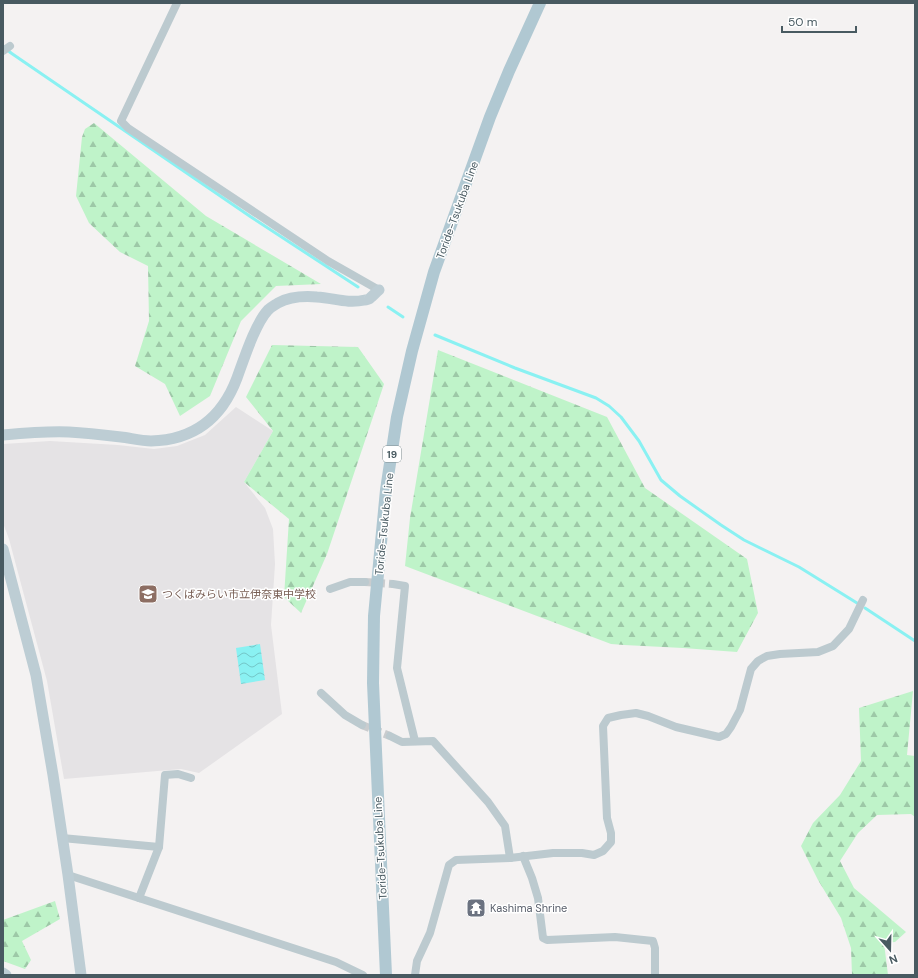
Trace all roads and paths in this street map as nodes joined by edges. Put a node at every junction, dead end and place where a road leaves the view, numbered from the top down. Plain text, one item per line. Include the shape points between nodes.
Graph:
1 (177, 3) edge
2 (540, 3) edge
3 (10, 46) dead end
4 (3, 51) edge
5 (379, 290) joint
6 (3, 435) edge
7 (3, 549) edge
8 (365, 582) tunnel mouth
9 (393, 584) tunnel mouth
10 (330, 589) dead end
11 (863, 600) dead end
12 (321, 693) dead end
13 (362, 725) tunnel mouth
14 (390, 736) tunnel mouth
15 (415, 741) junction
16 (191, 778) dead end
17 (62, 838) junction
18 (159, 847) junction
19 (523, 856) junction
20 (510, 858) junction
21 (68, 875) junction
22 (139, 898) junction
23 (3, 974) edge
24 (6, 975) edge
25 (81, 975) edge
26 (363, 975) edge
27 (386, 975) edge
28 (415, 975) edge
29 (655, 975) edge

1 - 5 street via 121,122 328,261
2 - 27 main road, Toride-Tsukuba Line / 19 via 490,117 434,272 397,417 386,490 374,616 373,683
3 - 4 street
5 - 6 street via 370,299 358,302 316,297 296,298 280,302 269,309 261,319 234,387 225,402 214,416 186,435 168,440 149,441 68,432
7 - 17 street via 36,676
8 - 10 street via 350,582
9 - 15 street via 405,586 397,668
11 - 19 street via 849,629 833,646 818,652 767,656 758,661 751,669 740,710 726,734 719,737 676,727 636,713 608,718 603,726 607,818 611,842 603,851 594,855 553,853
12 - 13 street via 345,715
14 - 15 street via 402,742
15 - 20 street via 433,741 488,802 505,826
16 - 18 street via 178,774 165,775
17 - 18 street
17 - 21 street
18 - 22 street
19 - 20 street
19 - 29 street via 538,898 543,938 547,940 615,937 653,941
20 - 28 street via 456,860 449,865 430,933 417,961
21 - 22 street
21 - 25 street
22 - 26 street via 336,962
23 - 24 street

